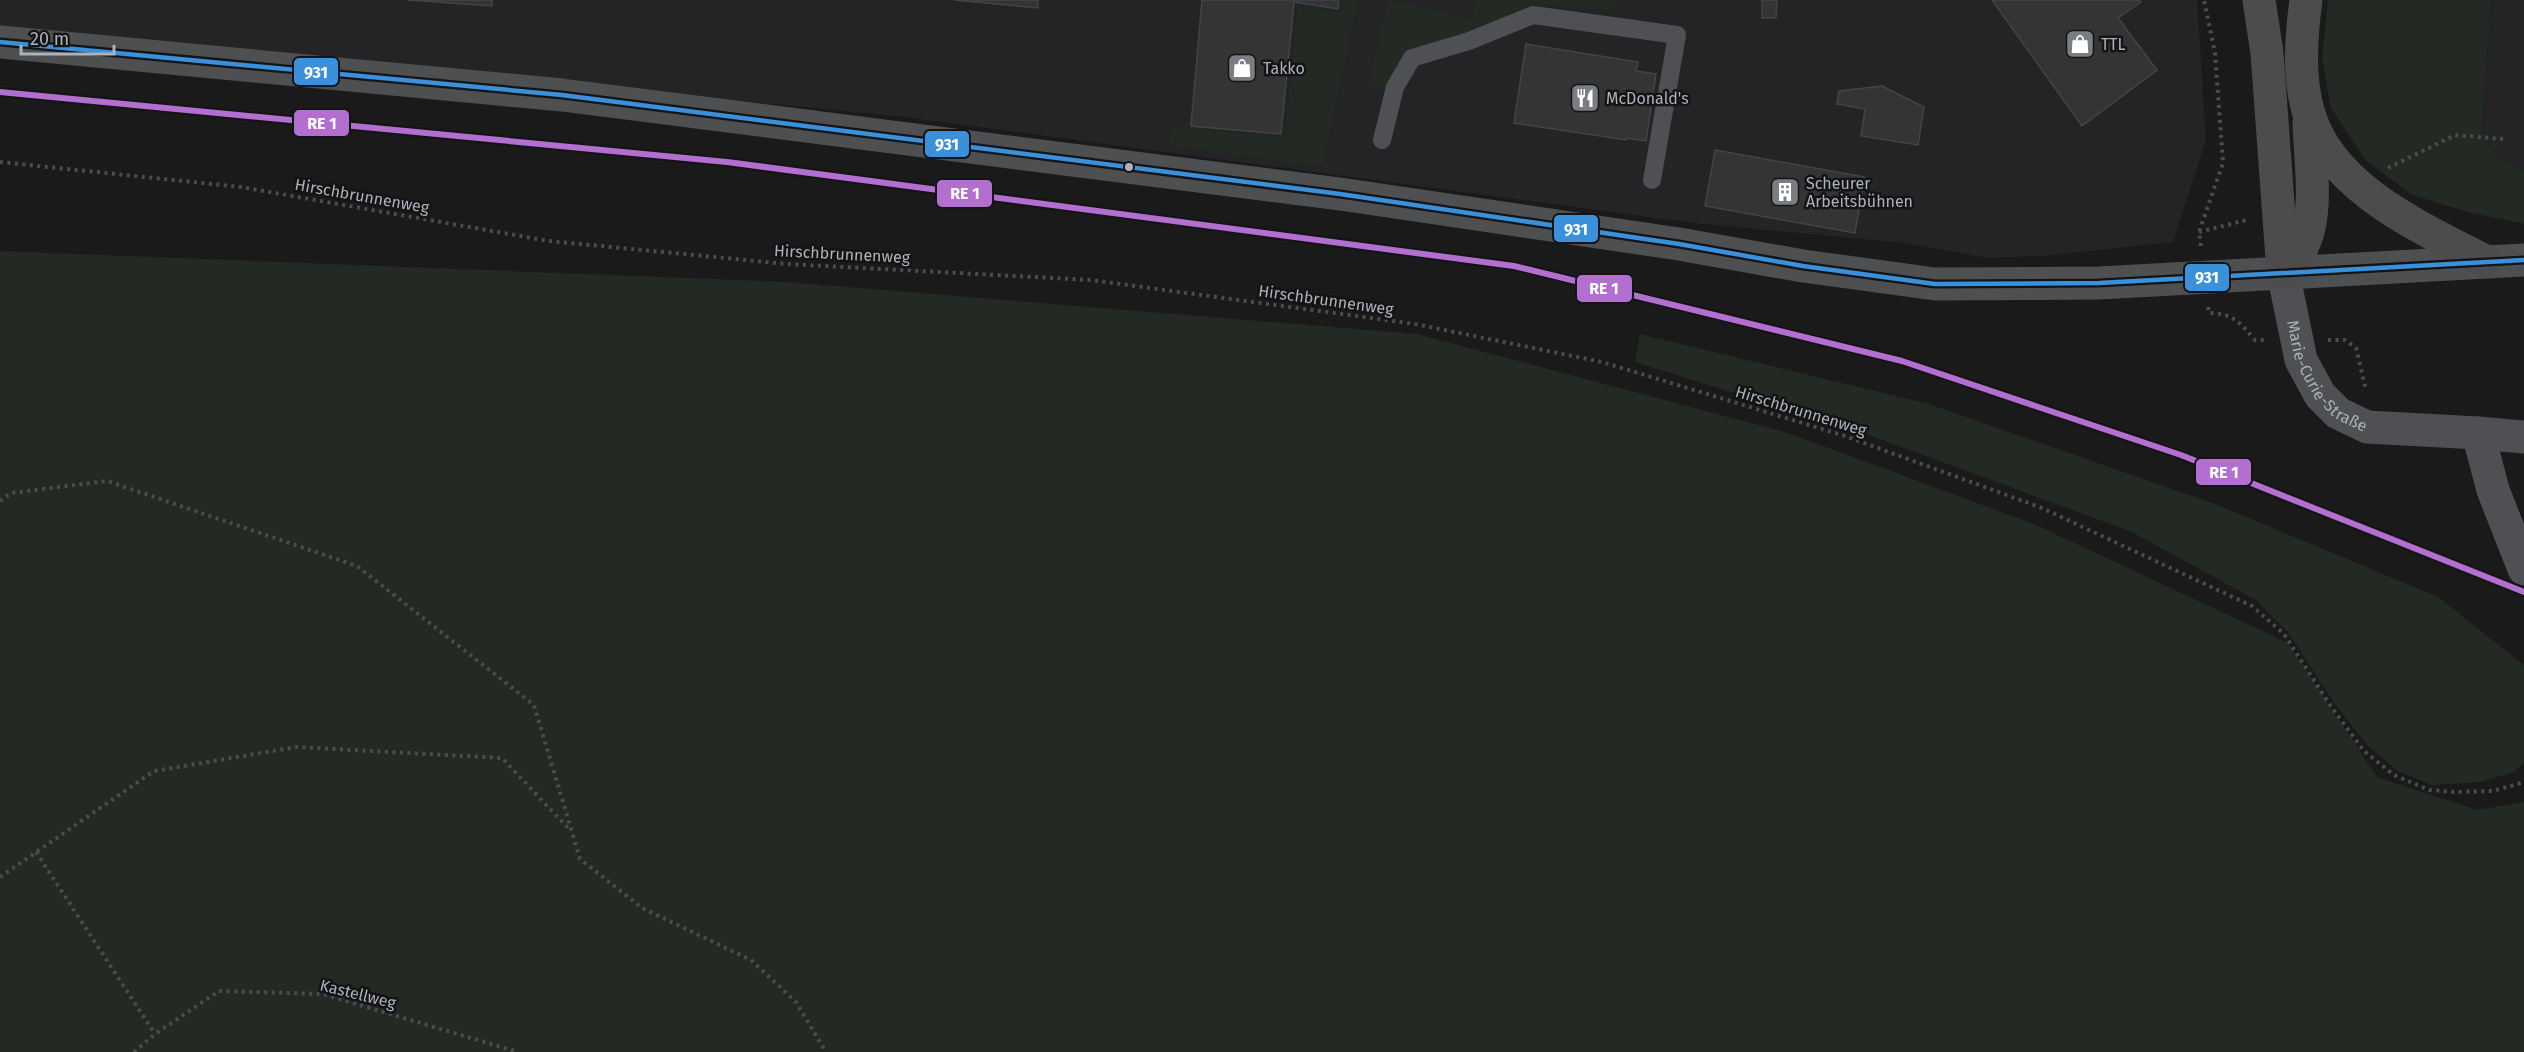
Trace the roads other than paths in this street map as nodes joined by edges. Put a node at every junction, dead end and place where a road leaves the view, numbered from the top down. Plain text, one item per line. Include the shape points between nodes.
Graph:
1 (2259, 0) edge
2 (2306, 0) edge
3 (0, 42) edge
4 (2309, 115) junction
5 (1382, 140) dead end
6 (1652, 180) dead end
7 (2524, 260) edge
8 (2485, 261) junction
9 (2283, 272) junction
10 (2478, 433) junction
11 (2524, 437) edge
12 (2524, 569) edge

1 - 9 highway
2 - 4 highway via 2301,38
3 - 9 street via 562,95 1340,194 1935,284 2099,283
4 - 8 highway via 2325,148 2381,203
4 - 9 highway via 2309,229 2299,252
5 - 6 lane via 1395,87 1412,58 1469,41 1533,15 1677,35
7 - 8 street
8 - 9 street
9 - 10 street, Marie-Curie-Straße via 2301,360 2320,395 2338,413 2367,427
10 - 11 street, Marie-Curie-Straße
10 - 12 street via 2493,490

